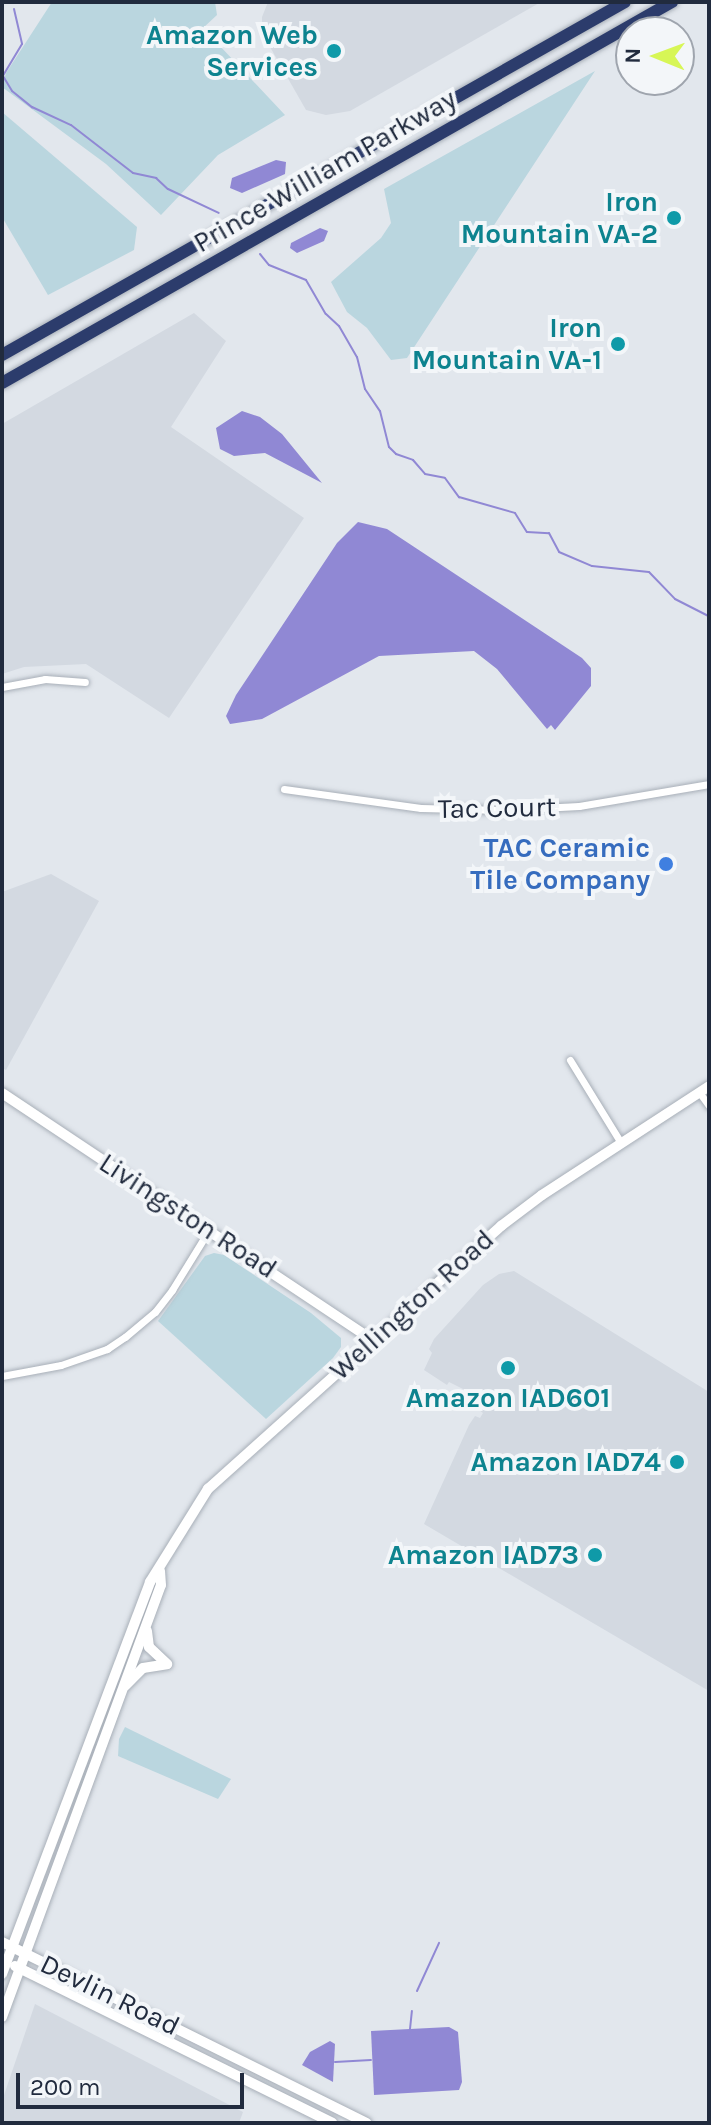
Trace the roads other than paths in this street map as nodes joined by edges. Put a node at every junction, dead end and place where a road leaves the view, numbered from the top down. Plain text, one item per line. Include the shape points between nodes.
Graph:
1 (625, 2) edge
2 (672, 2) edge
3 (2, 355) edge
4 (2, 383) edge
5 (85, 682) dead end
6 (2, 687) edge
7 (709, 784) edge
8 (284, 789) dead end
9 (570, 1060) dead end
10 (709, 1086) edge
11 (699, 1092) junction
12 (2, 1093) edge
13 (709, 1106) edge
14 (621, 1143) junction
15 (209, 1230) junction
16 (373, 1340) junction
17 (2, 1376) edge
18 (160, 1571) junction
19 (147, 1622) junction
20 (121, 1690) junction
21 (7, 1944) edge
22 (25, 1953) junction
23 (5, 1960) edge
24 (19, 1968) junction
25 (2, 1974) edge
26 (2, 2017) edge
27 (332, 2123) edge
28 (366, 2123) edge

1 - 3 highway, Prince William Parkway
2 - 4 highway, Prince William Parkway
5 - 6 street via 45,679
7 - 8 street, Tac Court via 579,806 502,810 421,808
9 - 14 street
10 - 11 main road, Wellington Road
11 - 13 street
11 - 14 main road, Wellington Road
12 - 15 main road, Livingston Road
14 - 16 main road, Wellington Road via 513,1216
15 - 16 main road, Livingston Road
15 - 17 street via 164,1301 125,1337 61,1365
16 - 18 main road, Wellington Road via 217,1479 191,1511
18 - 19 main road, Wellington Road via 161,1585
18 - 21 main road, Wellington Road via 138,1611
19 - 20 main road, Wellington Road
19 - 20 main road via 149,1647 167,1664 143,1668
20 - 22 main road, Wellington Road
21 - 22 main road, Devlin Road
21 - 23 main road, Wellington Road
22 - 24 main road, Wellington Road
22 - 28 main road, Devlin Road
23 - 24 main road, Devlin Road
23 - 25 main road, Wellington Road
24 - 26 main road, Wellington Road
24 - 27 main road, Devlin Road

